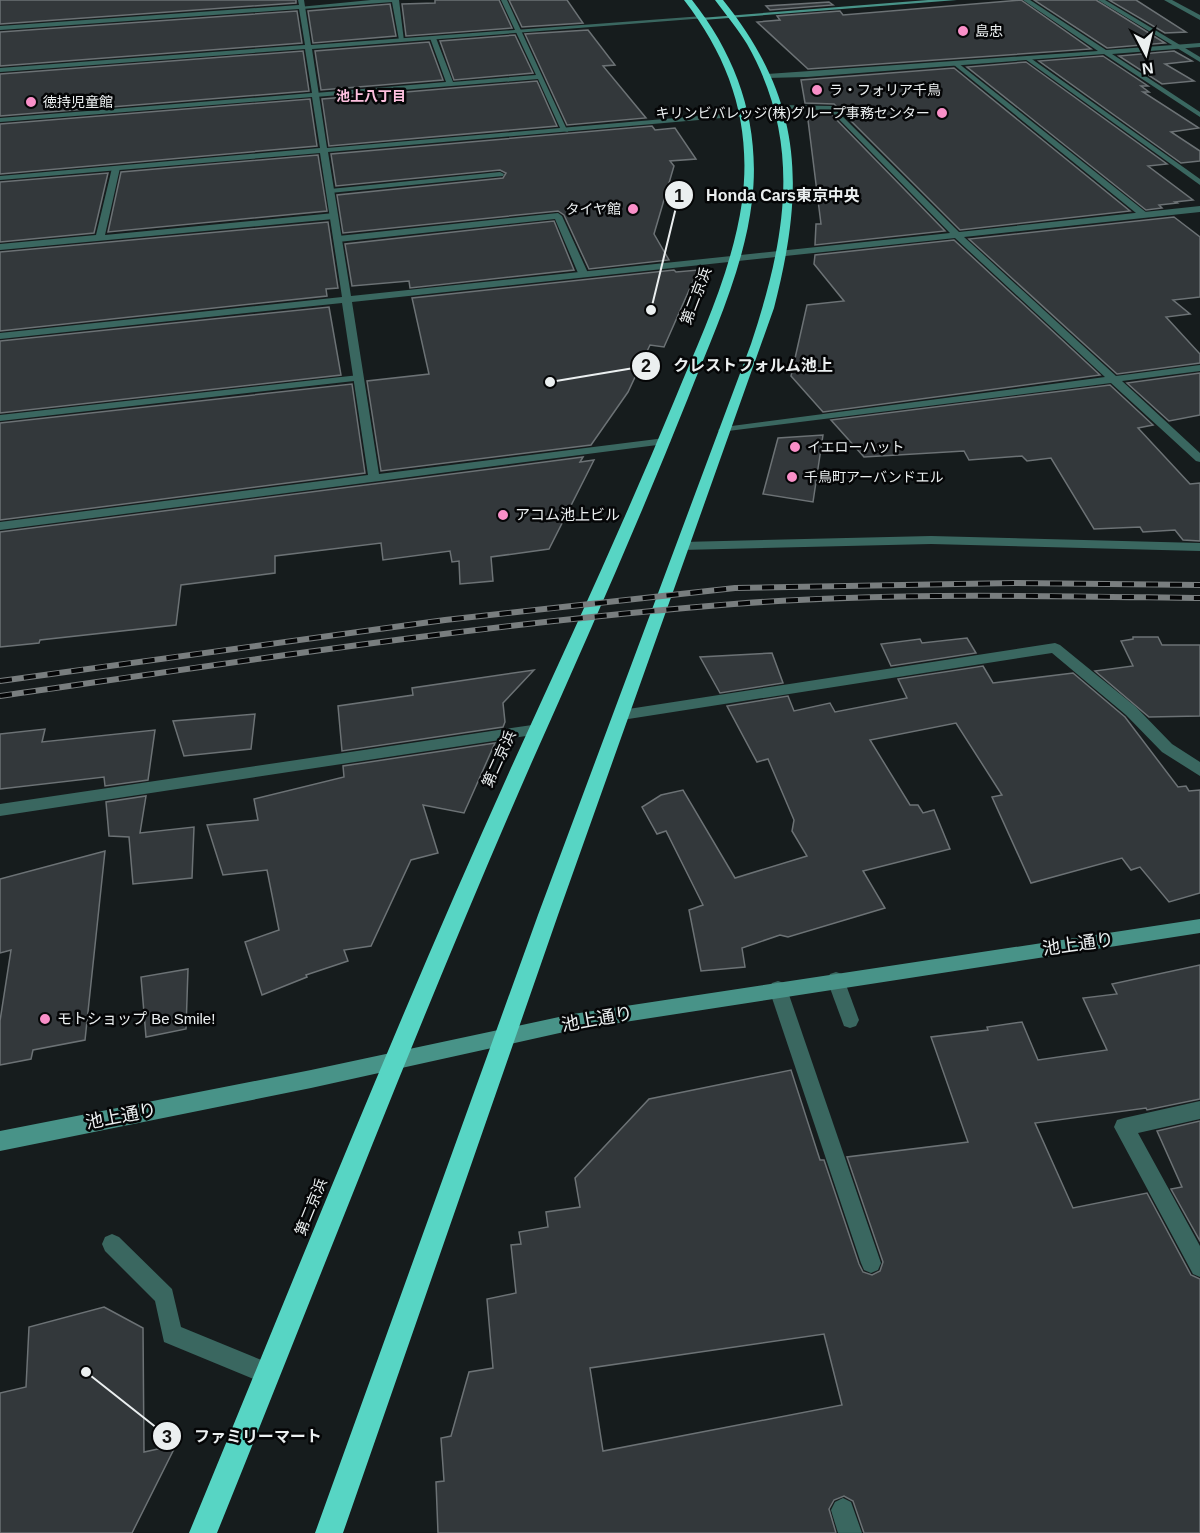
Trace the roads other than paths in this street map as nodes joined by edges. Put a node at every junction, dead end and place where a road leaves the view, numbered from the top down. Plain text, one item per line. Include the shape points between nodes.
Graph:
1 (395, 0) edge
2 (504, 0) edge
3 (688, 0) edge
4 (718, 0) edge
5 (954, 0) edge
6 (1026, 0) edge
7 (1101, 0) edge
8 (1167, 0) edge
9 (1181, 0) edge
10 (301, 3) edge
11 (1200, 11) edge
12 (732, 16) junction
13 (703, 18) junction
14 (1200, 18) edge
15 (0, 27) edge
16 (518, 32) junction
17 (433, 38) junction
18 (402, 40) junction
19 (1200, 45) edge
20 (308, 47) junction
21 (1178, 47) junction
22 (1105, 52) junction
23 (1027, 58) junction
24 (1200, 60) edge
25 (956, 64) junction
26 (0, 70) edge
27 (767, 76) junction
28 (541, 77) junction
29 (450, 84) junction
30 (315, 95) junction
31 (779, 107) junction
32 (745, 114) junction
33 (1200, 115) edge
34 (0, 120) edge
35 (565, 129) junction
36 (324, 150) junction
37 (116, 168) junction
38 (501, 174) dead end
39 (0, 178) edge
40 (1200, 183) edge
41 (330, 191) junction
42 (1200, 209) edge
43 (1144, 215) junction
44 (334, 216) junction
45 (956, 234) junction
46 (100, 238) junction
47 (338, 239) junction
48 (0, 247) edge
49 (783, 252) junction
50 (736, 257) junction
51 (583, 273) junction
52 (347, 299) junction
53 (0, 336) edge
54 (1200, 368) edge
55 (359, 378) junction
56 (1113, 380) junction
57 (0, 418) edge
58 (724, 430) junction
59 (665, 441) junction
60 (1200, 459) edge
61 (374, 478) junction
62 (0, 526) edge
63 (682, 546) junction
64 (1200, 547) edge
65 (622, 715) junction
66 (539, 729) junction
67 (1200, 770) edge
68 (0, 810) edge
69 (1200, 927) edge
70 (836, 980) junction
71 (778, 989) junction
72 (850, 1020) dead end
73 (506, 1037) junction
74 (398, 1060) junction
75 (1200, 1110) edge
76 (0, 1141) edge
77 (112, 1244) dead end
78 (871, 1263) dead end
79 (1200, 1267) edge
80 (268, 1374) junction
81 (843, 1510) dead end
82 (203, 1533) edge
83 (329, 1533) edge
84 (850, 1533) edge

1 - 10 street
1 - 18 street
2 - 16 street
3 - 13 highway, 第二京浜
4 - 12 highway
5 - 12 main road
6 - 22 street
7 - 21 street
8 - 14 street
9 - 11 street
10 - 15 street
10 - 20 street
12 - 13 main road
12 - 27 highway via 752,44
13 - 16 street
13 - 32 highway, 第二京浜 via 728,62
16 - 17 street
16 - 28 street
17 - 18 street
17 - 29 street
18 - 20 street
19 - 21 street
20 - 26 street
20 - 30 street
21 - 22 street
21 - 24 street
22 - 23 street
22 - 33 street
23 - 25 street
23 - 40 street
25 - 27 street
25 - 43 street
27 - 31 highway
28 - 29 street
28 - 35 street
29 - 30 street
30 - 34 street
30 - 36 street
31 - 45 street via 832,108
31 - 49 highway via 789,165
32 - 35 street
32 - 50 highway, 第二京浜 via 749,140 748,197
35 - 36 street
36 - 37 street
36 - 41 street
37 - 39 street
37 - 46 street
38 - 41 street
41 - 44 street
42 - 43 street
43 - 45 street
44 - 46 street
44 - 47 street
45 - 49 street
45 - 56 street
46 - 48 street
47 - 51 street via 558,216
47 - 52 street
49 - 50 street
49 - 58 highway via 769,306
50 - 51 street
50 - 59 highway, 第二京浜
51 - 52 street
52 - 53 street
52 - 55 street
54 - 56 street
55 - 57 street
55 - 61 street
56 - 58 street
56 - 60 street
58 - 63 highway
59 - 61 street
59 - 66 highway, 第二京浜
61 - 62 street
63 - 64 street via 931,540
63 - 65 highway
65 - 67 street via 1055,648 1131,711 1167,748
65 - 73 highway via 531,958
66 - 68 street
66 - 74 highway, 第二京浜 via 433,969
69 - 70 main road, 池上通り
70 - 71 main road, 池上通り
70 - 72 street
71 - 73 main road, 池上通り via 573,1022
71 - 78 street
73 - 74 main road, 池上通り
73 - 83 highway
74 - 76 main road, 池上通り
74 - 80 highway, 第二京浜
75 - 79 street via 1124,1127
77 - 80 street via 165,1296 172,1335
80 - 82 highway, 第二京浜
81 - 84 street

